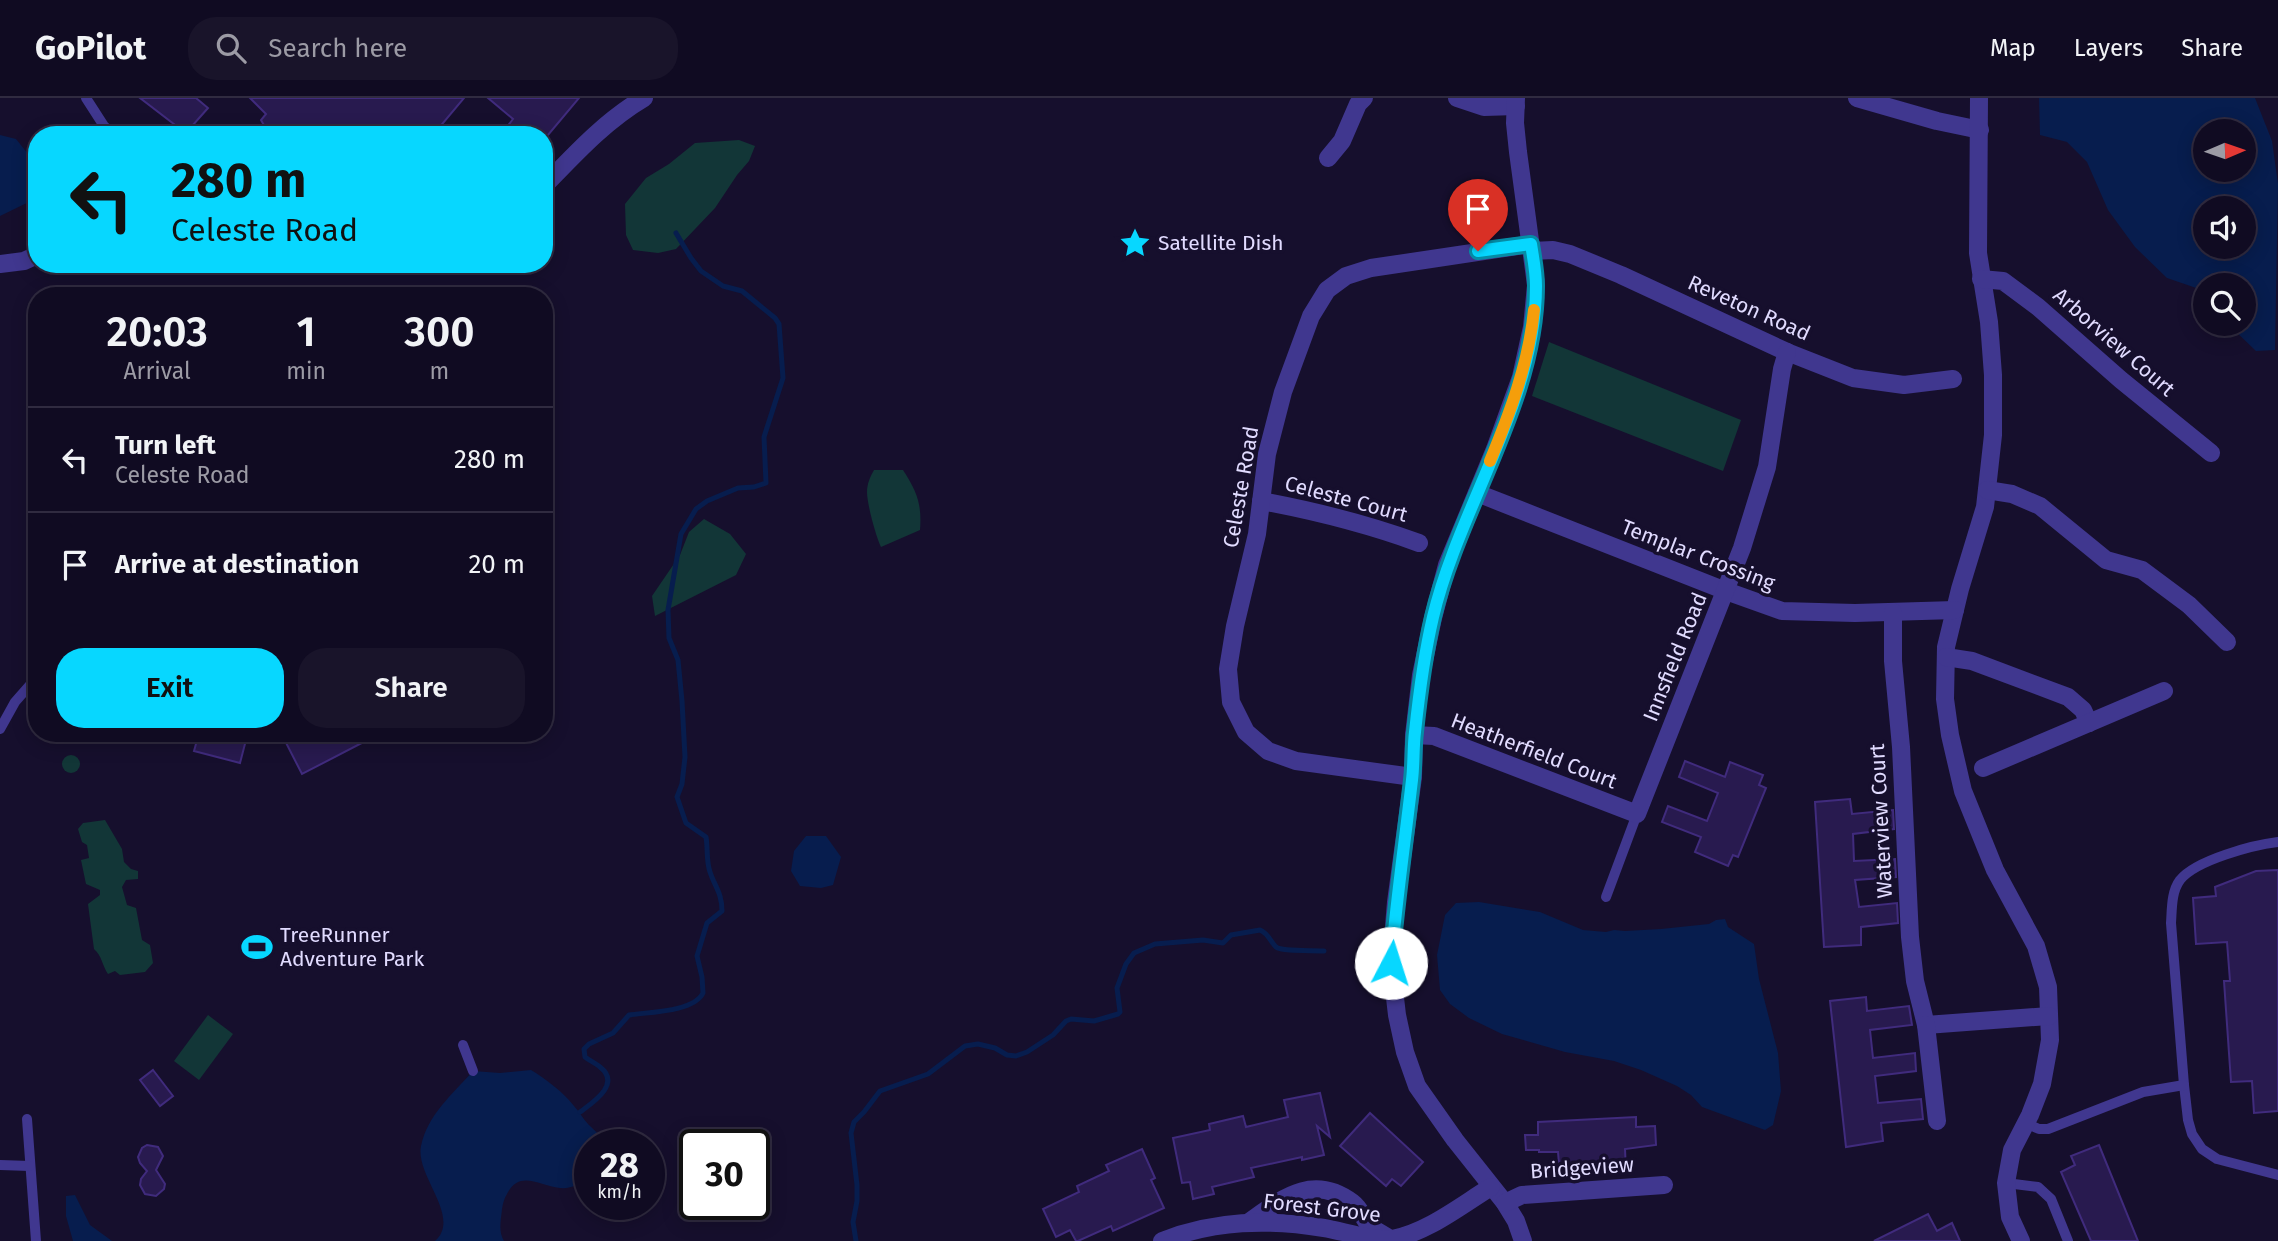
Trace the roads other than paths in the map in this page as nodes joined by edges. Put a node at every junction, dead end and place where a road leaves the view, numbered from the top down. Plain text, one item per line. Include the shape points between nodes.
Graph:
1 (86, 98) edge
2 (644, 98) edge
3 (1457, 98) edge
4 (1857, 98) edge
5 (1979, 98) edge
6 (1360, 100) edge
7 (1516, 102) edge
8 (104, 126) edge
9 (1980, 130) junction
10 (1328, 158) dead end
11 (553, 177) edge
12 (1531, 248) junction
13 (28, 259) edge
14 (0, 264) edge
15 (1981, 279) junction
16 (1787, 352) junction
17 (1953, 379) dead end
18 (2211, 453) dead end
19 (1987, 490) junction
20 (1477, 493) junction
21 (1261, 501) junction
22 (1419, 543) dead end
23 (1726, 591) junction
24 (1955, 610) junction
25 (1893, 612) junction
26 (2227, 642) dead end
27 (1946, 657) junction
28 (28, 687) edge
29 (2164, 691) dead end
30 (2089, 723) junction
31 (0, 729) edge
32 (1414, 735) junction
33 (1983, 768) dead end
34 (1412, 777) junction
35 (1637, 814) junction
36 (2278, 842) edge
37 (1606, 897) dead end
38 (2049, 1016) junction
39 (1926, 1025) junction
40 (463, 1045) dead end
41 (473, 1071) dead end
42 (2184, 1085) junction
43 (27, 1119) dead end
44 (1937, 1121) dead end
45 (2025, 1123) junction
46 (0, 1165) edge
47 (30, 1166) junction
48 (2278, 1175) edge
49 (2006, 1183) junction
50 (1664, 1185) dead end
51 (1491, 1187) junction
52 (1505, 1203) junction
53 (1249, 1222) junction
54 (1390, 1239) edge
55 (36, 1241) edge
56 (1162, 1241) edge
57 (1522, 1241) edge
58 (2021, 1241) edge
59 (2067, 1241) edge

1 - 8 lane
2 - 11 street via 597,133
3 - 7 street via 1484,107
4 - 9 street
5 - 9 street
6 - 10 street via 1342,141
7 - 12 street
9 - 15 street via 1977,219
12 - 16 street, Reveton Road via 1570,254
12 - 20 street via 1536,285 1521,377
12 - 21 street, Celeste Road via 1371,268 1346,276 1327,290 1311,316 1283,392
13 - 14 street
15 - 18 street, Arborview Court via 2003,281 2038,307
15 - 19 street via 1993,375
16 - 17 street, Reveton Road via 1853,378 1904,385
16 - 23 street, Innsfield Road via 1767,467
19 - 24 street
19 - 26 street via 2040,506 2106,560 2142,570 2189,605
20 - 23 street, Templar Crossing
20 - 32 street via 1447,565 1433,618
21 - 22 street, Celeste Court via 1314,510
21 - 34 street, Celeste Road via 1228,669 1231,702 1246,732 1268,751 1296,761
23 - 25 street, Templar Crossing via 1782,611
23 - 35 street, Innsfield Road
24 - 25 street, Templar Crossing
24 - 27 street
25 - 39 street, Waterview Court via 1910,937
27 - 30 street via 1972,661 2067,697
27 - 38 street via 1948,723 1963,791 1995,870 2036,946 2048,988
28 - 31 lane
29 - 30 street
30 - 33 street
32 - 34 street
32 - 35 street, Heatherfield Court via 1434,736
34 - 51 street via 1391,963 1397,1015 1417,1086
35 - 37 lane
36 - 42 lane via 2202,865 2178,882 2171,923
38 - 39 street
38 - 45 street via 2042,1084
39 - 44 street, Waterview Court
40 - 41 lane
42 - 45 lane via 2143,1092 2049,1129
42 - 48 lane via 2188,1120 2202,1149 2217,1160
43 - 47 lane
45 - 49 street via 2012,1150
46 - 47 lane
47 - 55 lane
49 - 58 street via 2010,1217
49 - 59 lane via 2038,1186 2051,1199
50 - 52 street, Bridgeview via 1522,1195
51 - 52 street
51 - 54 street, Forest Grove via 1421,1230
52 - 57 street
53 - 54 street, Forest Grove via 1291,1223
53 - 54 street, Forest Grove via 1305,1189 1335,1192 1356,1204 1370,1226
53 - 56 street, Forest Grove via 1182,1233

